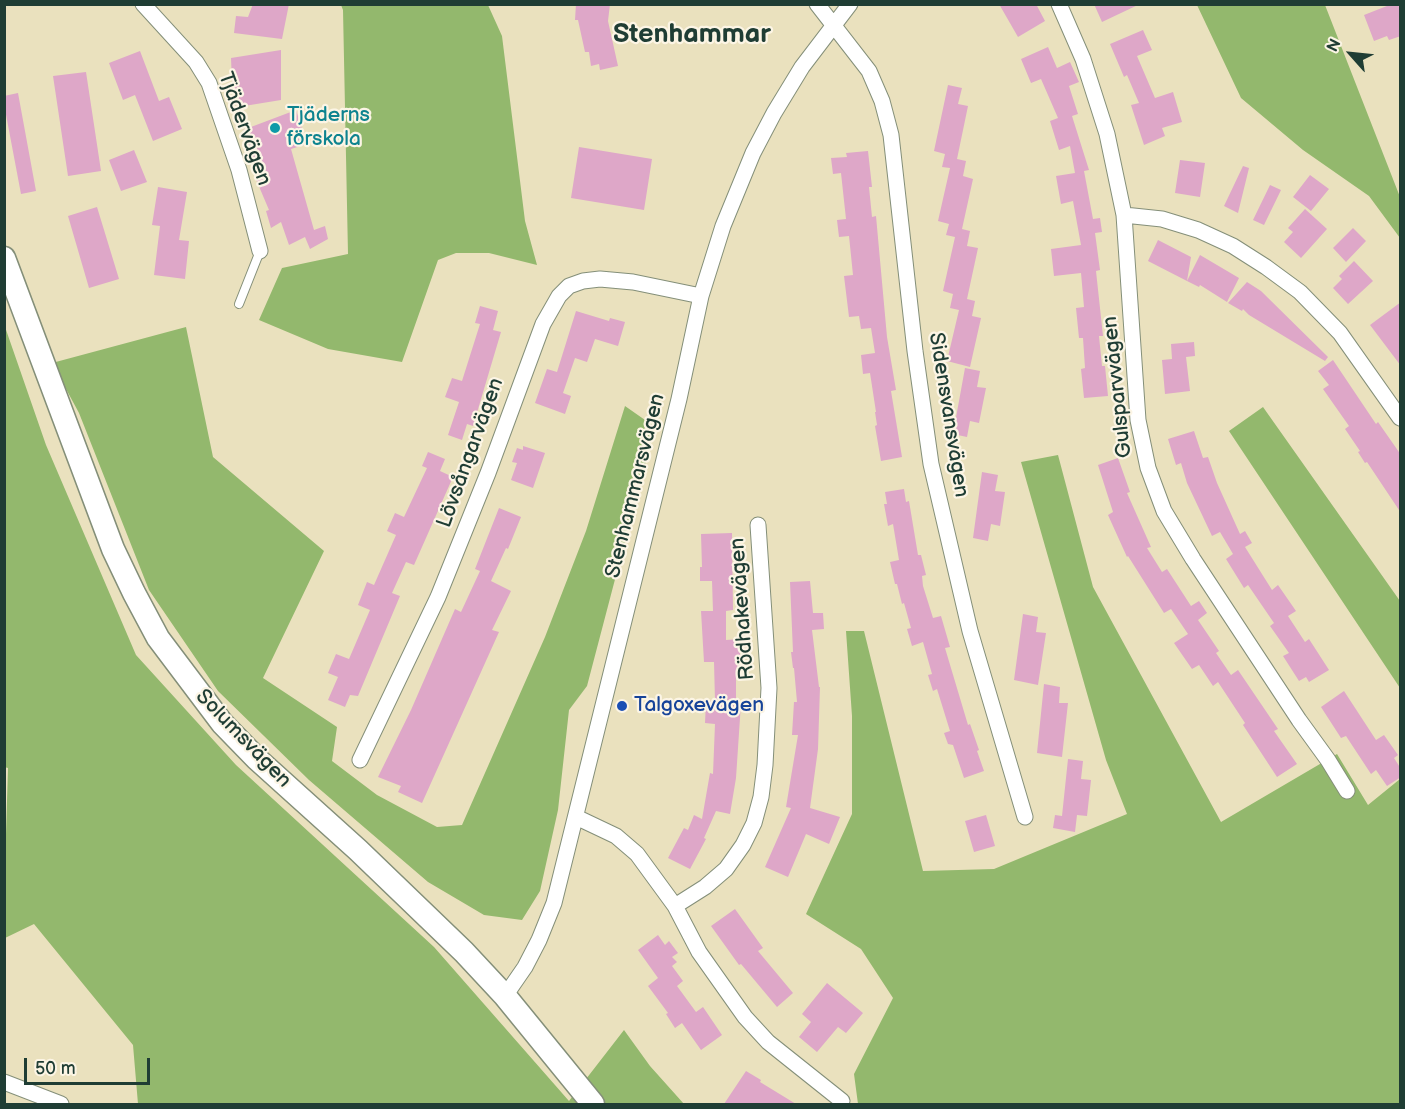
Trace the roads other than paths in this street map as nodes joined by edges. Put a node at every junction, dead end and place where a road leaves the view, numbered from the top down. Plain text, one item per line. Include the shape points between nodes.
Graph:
1 (143, 4) edge
2 (817, 4) edge
3 (850, 4) edge
4 (1059, 4) edge
5 (832, 26) junction
6 (1124, 215) junction
7 (260, 251) joint
8 (4, 258) edge
9 (701, 296) junction
10 (239, 304) dead end
11 (1401, 418) edge
12 (758, 525) dead end
13 (360, 760) dead end
14 (1347, 791) dead end
15 (576, 817) junction
16 (1025, 817) dead end
17 (675, 906) junction
18 (505, 996) junction
19 (4, 1082) edge
20 (842, 1101) dead end
21 (61, 1104) edge
22 (593, 1104) edge

1 - 7 street, Tjädervägen via 196,62 209,83 239,170
2 - 5 street, Sidensvansvägen
3 - 5 street, Stenhammarsvägen
4 - 6 street, Gulsparvvägen via 1083,59 1107,134
5 - 9 street, Stenhammarsvägen via 802,67 753,153 723,226
5 - 16 street, Sidensvansvägen via 869,71 891,135 932,464 970,631
6 - 11 street via 1162,219 1198,230 1266,267 1300,292 1340,333
6 - 14 street, Gulsparvvägen via 1138,420 1148,468 1164,512
7 - 10 lane
8 - 18 main road, Solumsvägen via 113,549 158,638 192,685 257,759 423,911
9 - 13 street, Lövsångarvägen via 600,279 569,286 559,296 539,335 438,597
9 - 15 street, Stenhammarsvägen
12 - 17 street, Rödhakevägen via 769,688 761,797 743,846 726,869
15 - 17 street via 606,830 632,849
15 - 18 street, Stenhammarsvägen via 547,922 525,967
17 - 20 street via 699,952 745,1017 768,1042
18 - 22 main road, Solumsvägen
19 - 21 street

